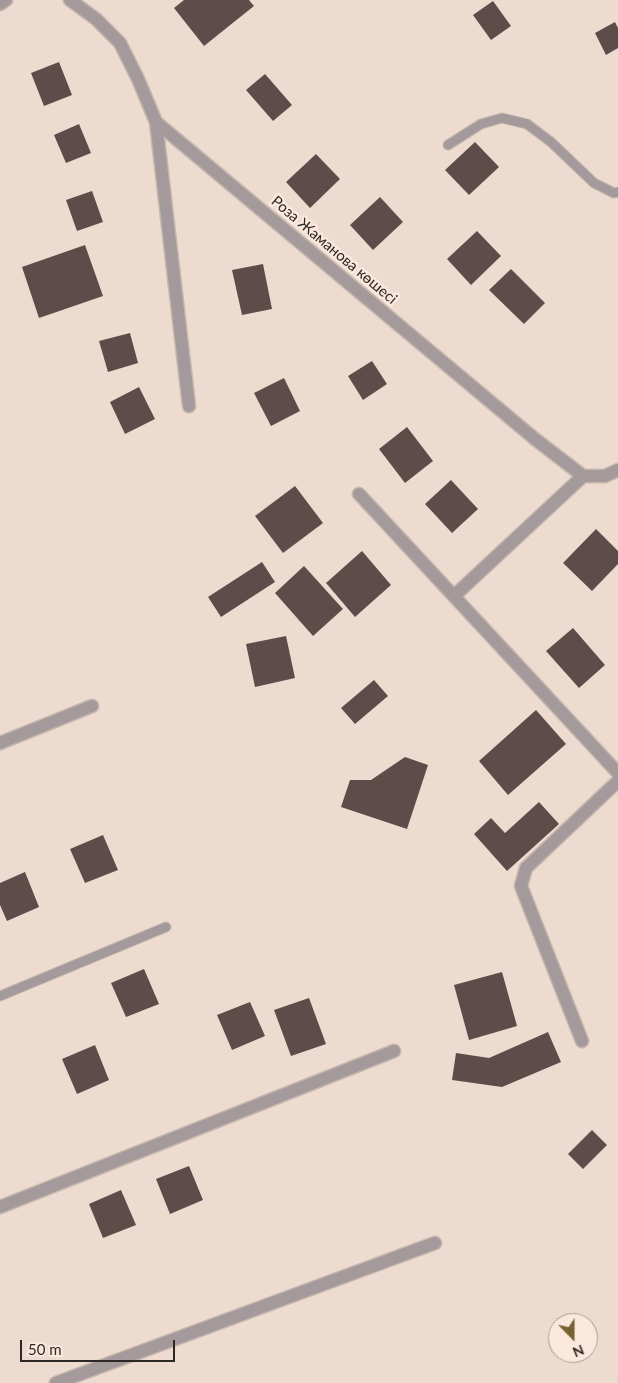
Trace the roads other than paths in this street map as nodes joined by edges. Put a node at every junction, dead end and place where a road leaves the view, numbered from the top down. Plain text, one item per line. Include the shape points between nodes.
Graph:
1 (6, 0) edge
2 (70, 0) edge
3 (0, 4) edge
4 (156, 122) junction
5 (448, 145) dead end
6 (618, 192) edge
7 (189, 406) dead end
8 (618, 470) edge
9 (583, 476) junction
10 (359, 494) dead end
11 (454, 596) junction
12 (92, 706) dead end
13 (0, 743) edge
14 (618, 773) edge
15 (618, 781) edge
16 (166, 927) dead end
17 (0, 996) edge
18 (582, 1041) dead end
19 (394, 1051) dead end
20 (0, 1207) edge
21 (435, 1243) dead end
22 (56, 1383) edge

1 - 3 street
2 - 4 street, Роза Жаманова көшесі via 96,18 120,43
4 - 7 street
4 - 9 street, Роза Жаманова көшесі
5 - 6 lane via 481,124 502,118 527,124 594,183
8 - 9 street via 605,476
9 - 11 street
10 - 11 street
11 - 14 street
12 - 13 street
15 - 18 street via 526,868 522,886
16 - 17 lane
19 - 20 street
21 - 22 street

